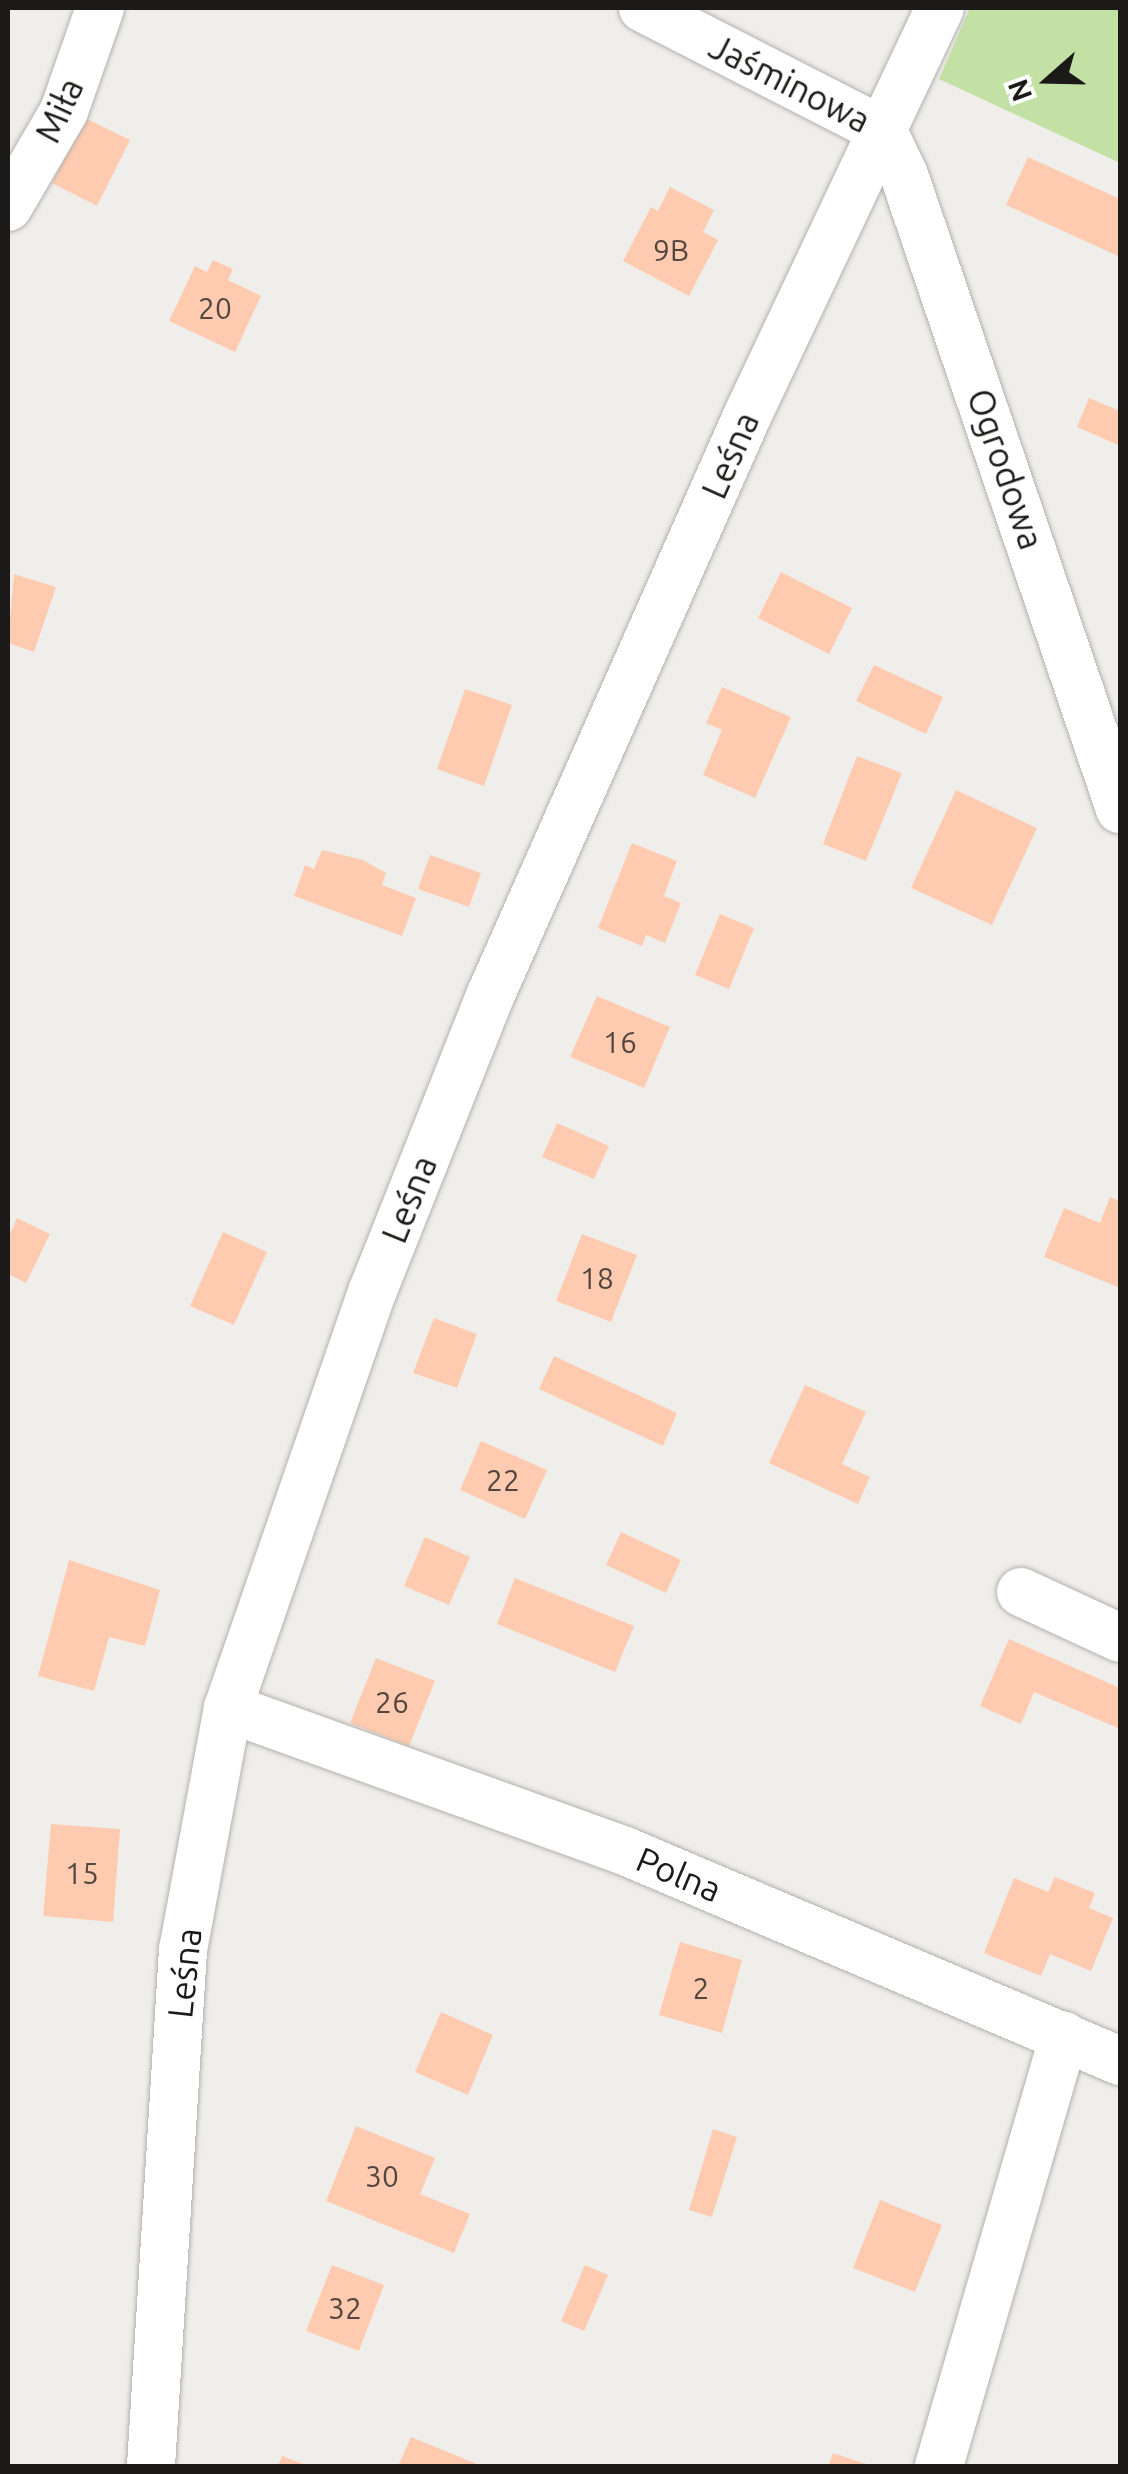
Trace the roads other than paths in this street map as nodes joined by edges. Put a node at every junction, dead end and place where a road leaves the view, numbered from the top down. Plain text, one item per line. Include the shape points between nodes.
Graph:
1 (100, 8) edge
2 (643, 8) edge
3 (940, 8) edge
4 (884, 131) junction
5 (8, 207) edge
6 (1120, 810) edge
7 (1022, 1592) dead end
8 (1120, 1638) edge
9 (228, 1708) junction
10 (1064, 2036) junction
11 (1120, 2061) edge
12 (151, 2466) edge
13 (939, 2466) edge

1 - 5 street, Miła via 64,111
2 - 4 street, Jaśminowa
3 - 4 street, Leśna
4 - 6 street, Ogrodowa via 911,193
4 - 9 street, Leśna via 748,414 491,994 366,1308
7 - 8 street
9 - 10 street, Polna via 625,1851
9 - 12 street, Leśna via 183,1950
10 - 11 street, Polna
10 - 13 street

